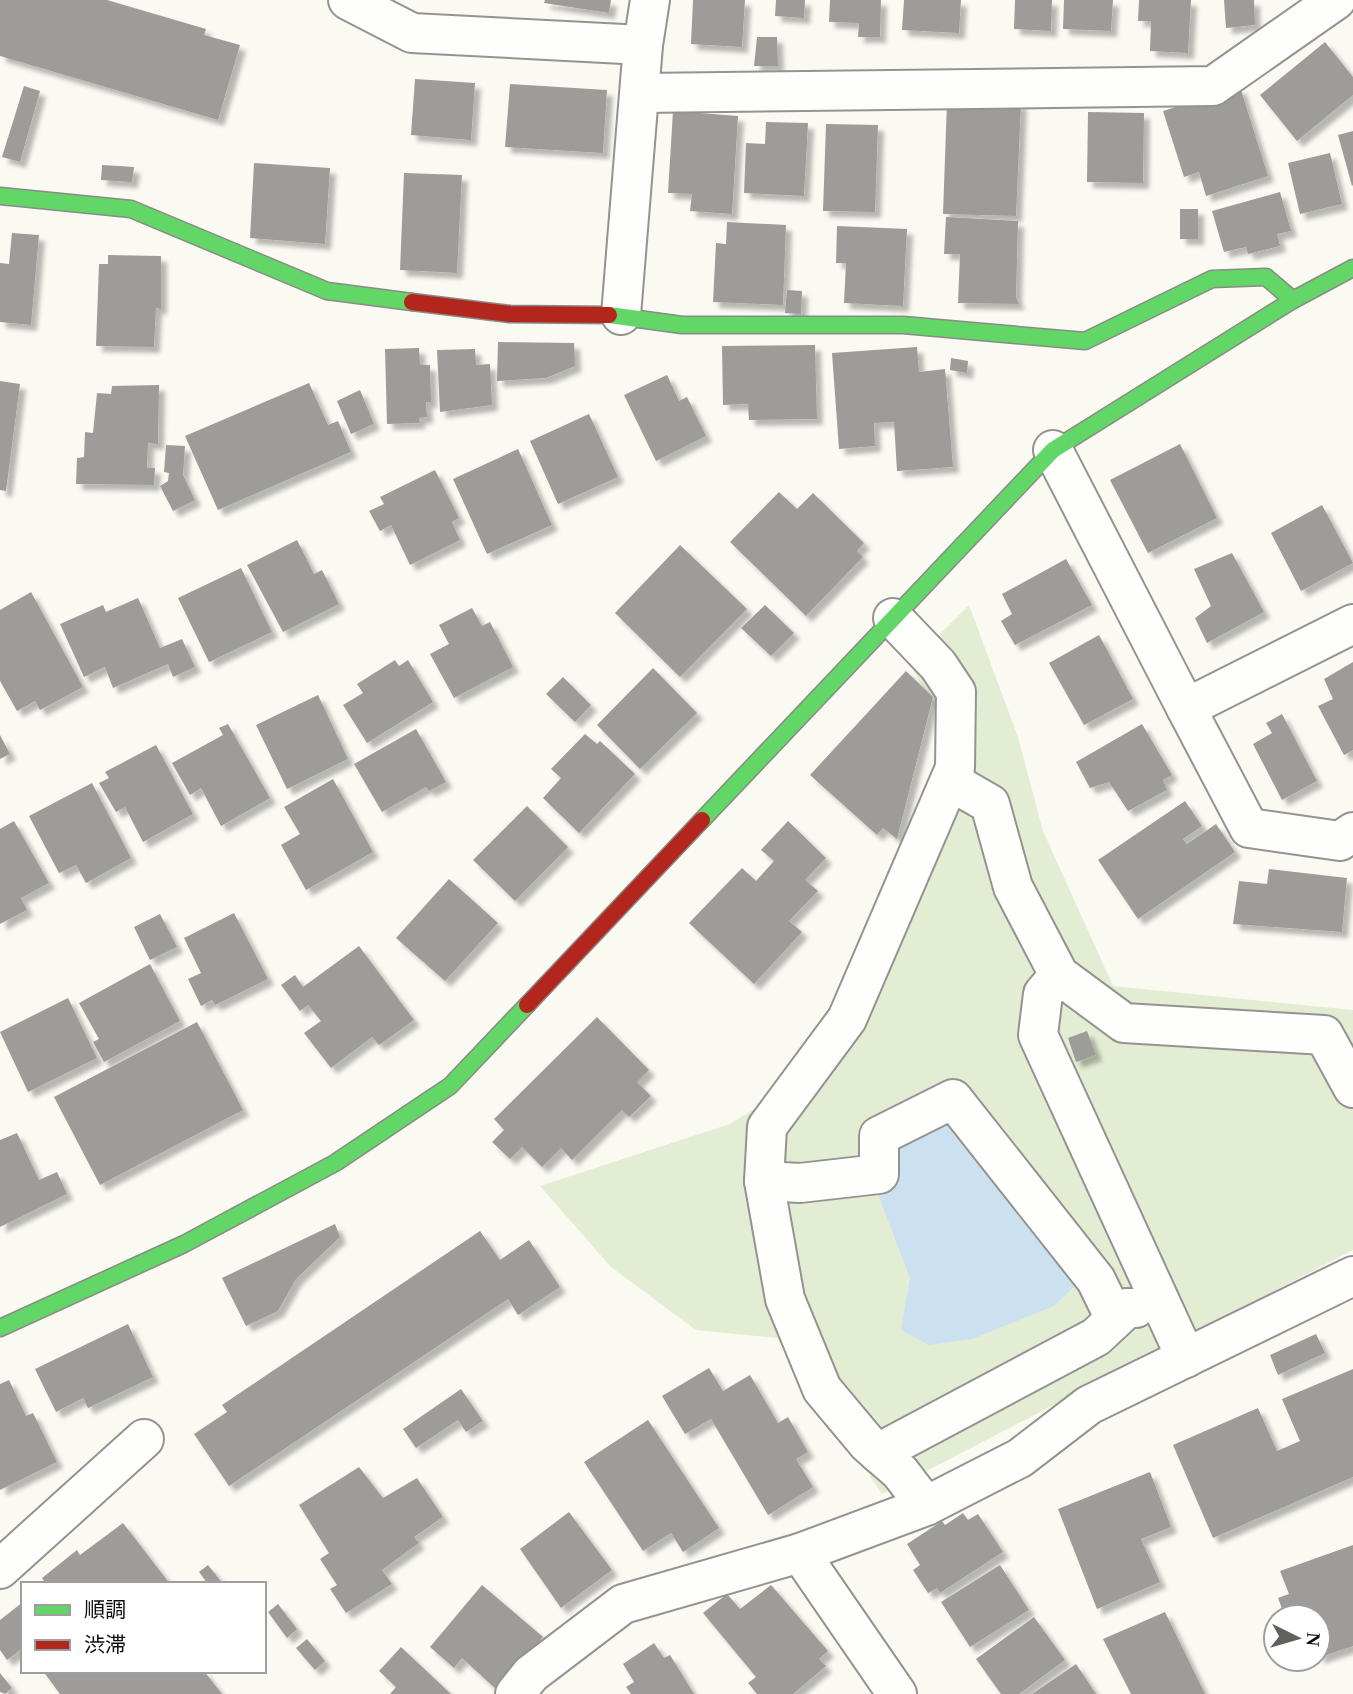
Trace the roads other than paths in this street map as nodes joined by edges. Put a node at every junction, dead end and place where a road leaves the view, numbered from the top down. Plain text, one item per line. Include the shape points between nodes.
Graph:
1 (348, 0) edge
2 (650, 0) edge
3 (1336, 0) edge
4 (643, 45) junction
5 (641, 93) junction
6 (0, 196) edge
7 (1353, 268) edge
8 (1293, 300) junction
9 (621, 315) junction
10 (1053, 450) junction
11 (893, 618) junction
12 (1353, 624) edge
13 (1186, 708) junction
14 (950, 781) junction
15 (1353, 832) edge
16 (1059, 975) junction
17 (1353, 1088) edge
18 (764, 1181) junction
19 (1353, 1276) edge
20 (1162, 1309) junction
21 (1115, 1319) junction
22 (0, 1328) edge
23 (1186, 1358) junction
24 (144, 1439) dead end
25 (878, 1453) junction
26 (926, 1506) junction
27 (800, 1553) junction
28 (0, 1569) edge
29 (515, 1694) edge
30 (897, 1694) edge

1 - 4 street via 412,33
2 - 4 street
3 - 5 street via 1213,86
4 - 5 street
5 - 9 street
6 - 9 street via 131,209 327,291 510,314
7 - 8 street
8 - 9 street via 1266,277 1212,279 1085,341 903,325 682,326
8 - 10 street
10 - 11 street
10 - 13 street
11 - 14 street via 938,665 956,692 956,768
11 - 22 street via 450,1086 335,1163 184,1244
12 - 13 street
13 - 15 street via 1249,828 1340,841
14 - 16 street via 990,804 1013,887
14 - 18 street via 847,1019 767,1127
16 - 17 street via 1124,1023 1324,1035
16 - 20 street via 1043,994 1038,1035
18 - 21 street via 879,1174 879,1136 953,1099 1096,1280
18 - 25 street via 785,1299 822,1389
19 - 23 street
20 - 21 street via 1127,1308
20 - 23 street
21 - 25 street via 1096,1337
23 - 26 street via 1089,1405 1020,1458
24 - 28 street
25 - 26 street via 900,1472
26 - 27 street
27 - 29 street via 623,1604 531,1674
27 - 30 street

